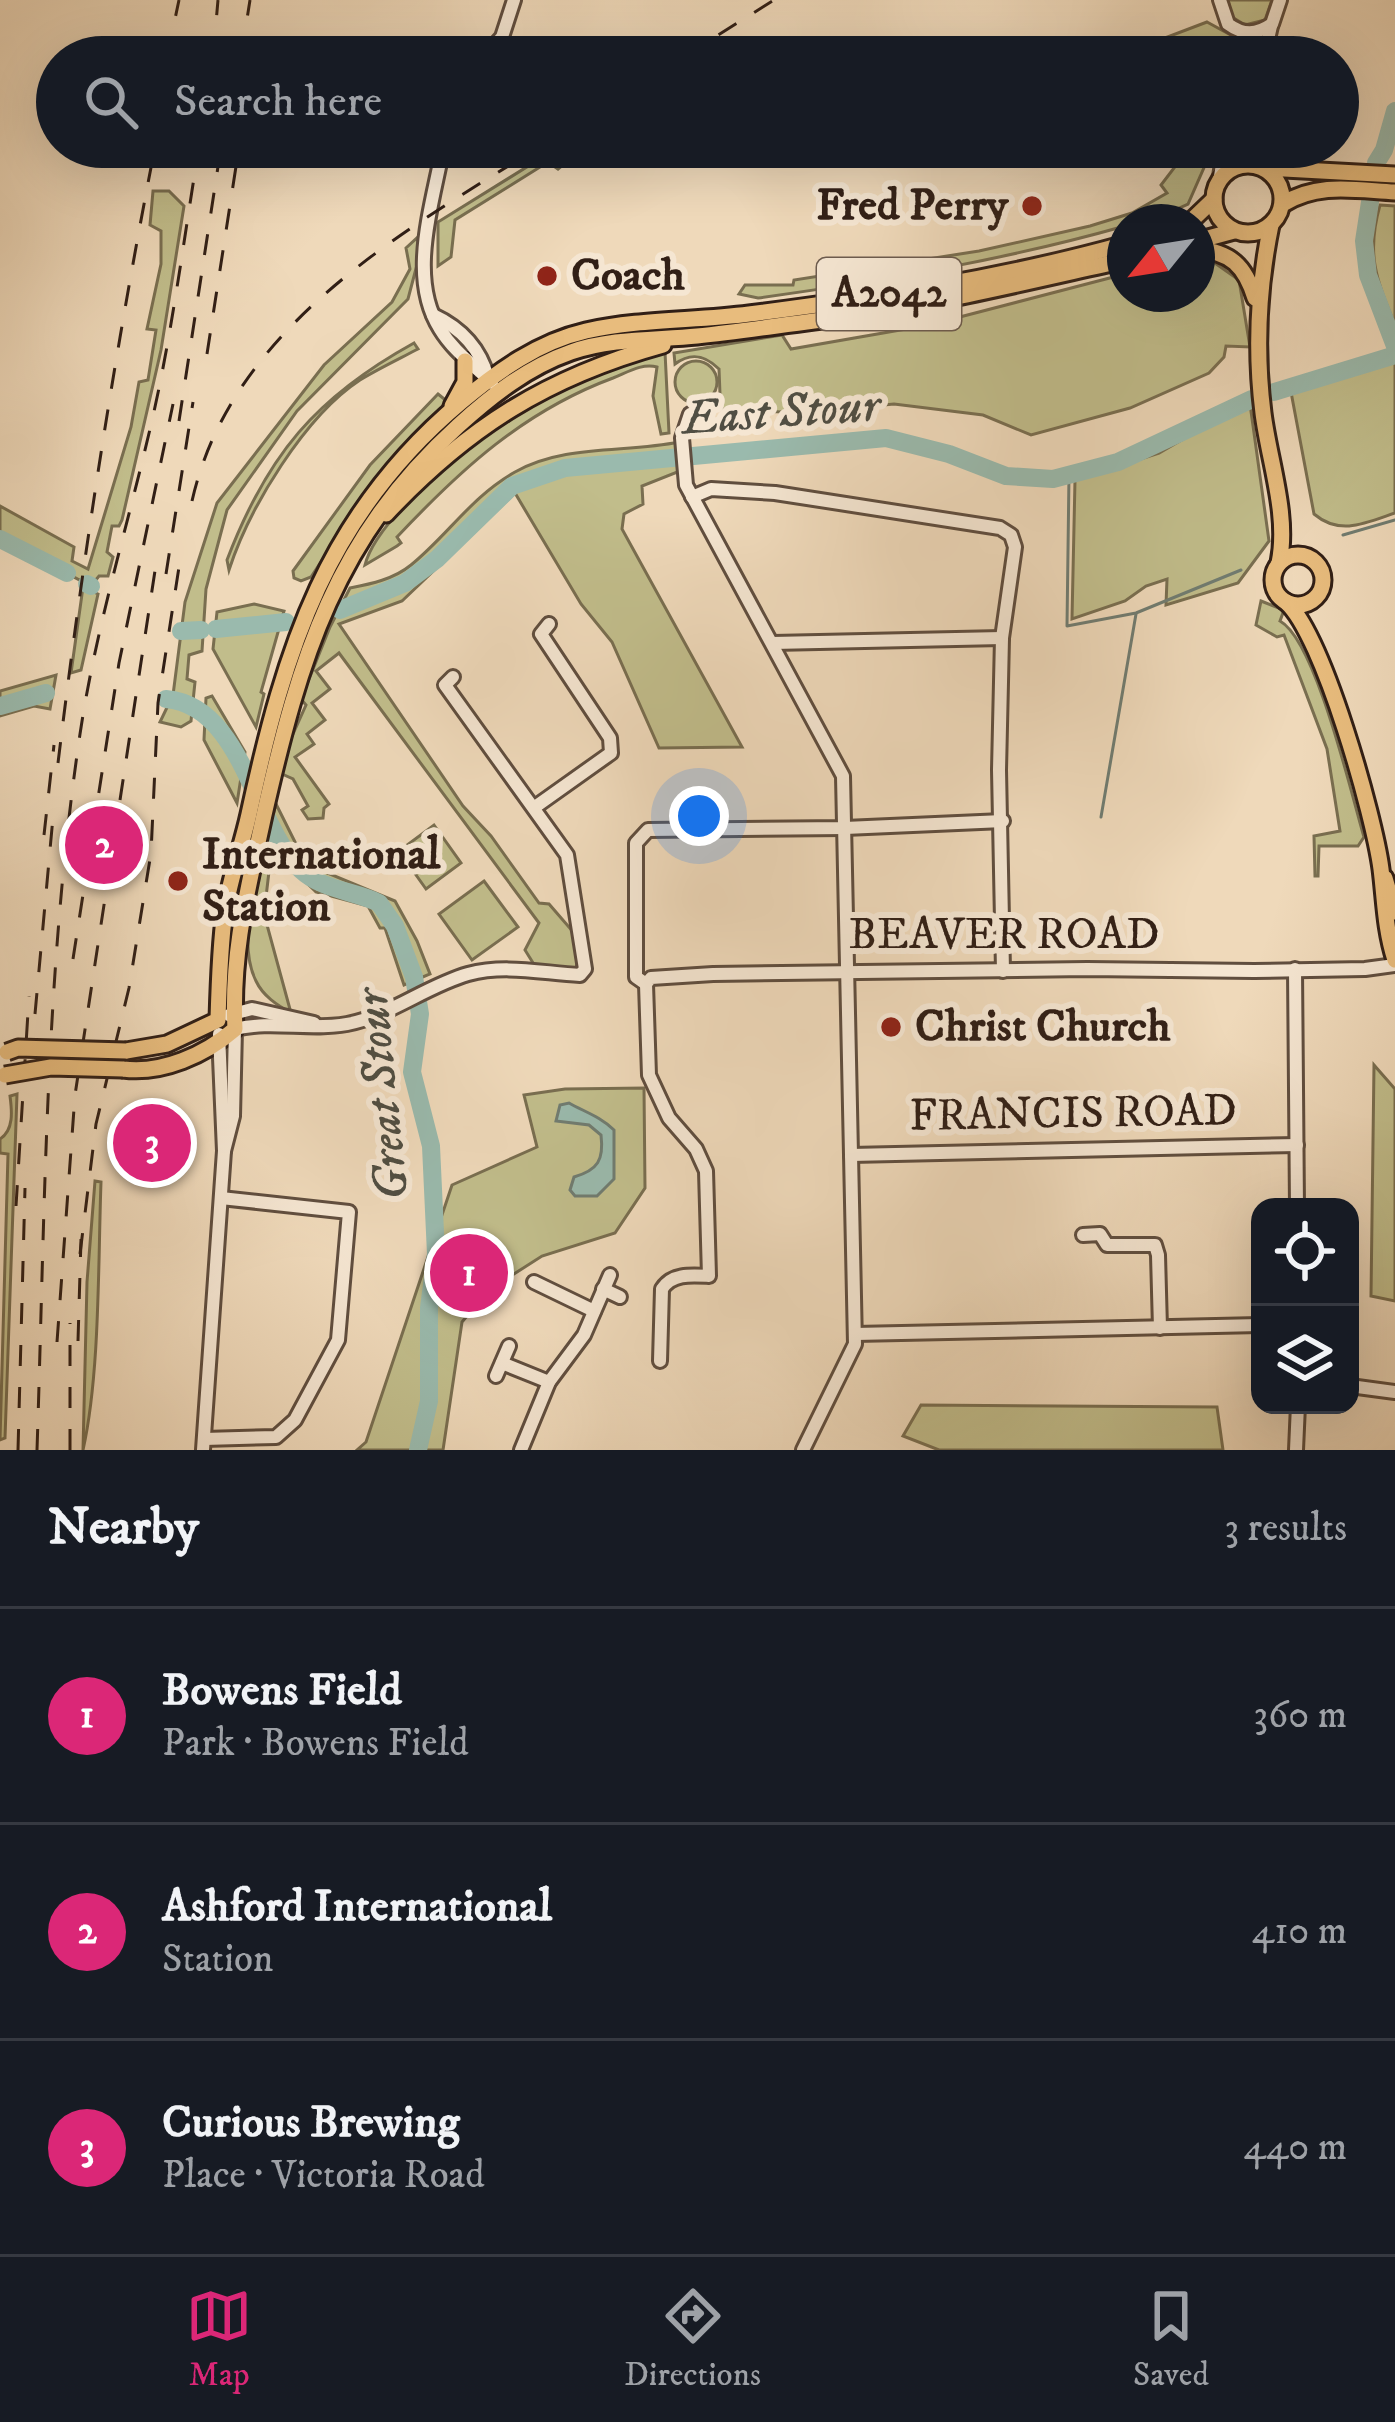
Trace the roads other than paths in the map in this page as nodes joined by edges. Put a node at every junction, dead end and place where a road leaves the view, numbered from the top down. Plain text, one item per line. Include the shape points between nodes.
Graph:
1 (514, 0) edge
2 (1220, 0) edge
3 (1280, 0) edge
4 (1272, 25) junction
5 (1244, 33) junction
6 (502, 36) edge
7 (1245, 36) edge
8 (1269, 36) edge
9 (440, 168) edge
10 (1221, 168) edge
11 (1234, 168) edge
12 (1261, 168) edge
13 (1268, 168) edge
14 (1219, 182) junction
15 (1381, 182) edge
16 (1214, 199) junction
17 (1209, 204) edge
18 (1283, 204) junction
19 (1271, 225) junction
20 (1238, 232) junction
21 (1215, 239) edge
22 (1107, 248) edge
23 (1215, 251) edge
24 (1107, 264) edge
25 (1261, 274) junction
26 (1258, 307) junction
27 (432, 315) junction
28 (701, 335) junction
29 (464, 361) junction
30 (493, 385) junction
31 (447, 414) junction
32 (690, 414) dead end
33 (692, 497) junction
34 (1281, 524) junction
35 (1308, 556) junction
36 (1279, 563) junction
37 (348, 564) junction
38 (1316, 597) junction
39 (1286, 602) junction
40 (549, 624) dead end
41 (1002, 638) junction
42 (773, 643) junction
43 (1316, 650) junction
44 (453, 677) dead end
45 (286, 687) junction
46 (535, 807) junction
47 (1003, 820) junction
48 (845, 828) junction
49 (253, 831) junction
50 (1381, 870) junction
51 (1395, 912) edge
52 (1391, 958) edge
53 (1295, 969) junction
54 (1003, 971) junction
55 (846, 972) junction
56 (641, 981) junction
57 (229, 1021) junction
58 (220, 1043) junction
59 (3, 1053) edge
60 (2, 1075) edge
61 (1297, 1144) junction
62 (224, 1151) junction
63 (851, 1155) junction
64 (221, 1198) junction
65 (1297, 1198) edge
66 (1083, 1235) dead end
67 (610, 1275) dead end
68 (534, 1282) dead end
69 (603, 1289) junction
70 (620, 1297) dead end
71 (594, 1311) junction
72 (1251, 1325) edge
73 (1160, 1328) junction
74 (855, 1334) junction
75 (509, 1346) dead end
76 (660, 1361) dead end
77 (549, 1382) junction
78 (1359, 1387) edge
79 (1395, 1392) edge
80 (1298, 1414) edge
81 (204, 1444) edge
82 (521, 1450) edge
83 (802, 1450) edge
84 (1296, 1450) edge

1 - 6 street
2 - 5 street via 1228,24
3 - 4 street
4 - 5 street
4 - 8 street
5 - 7 street
9 - 27 street via 423,282
10 - 14 street
11 - 14 main road
12 - 18 main road via 1279,183
13 - 15 main road
14 - 16 main road
15 - 18 main road via 1311,189
16 - 17 main road
16 - 20 main road via 1220,218
18 - 19 main road
19 - 20 main road
19 - 25 main road
20 - 21 main road
20 - 25 main road
22 - 30 main road, A2042 via 904,292 588,331 524,356
23 - 26 main road via 1240,264
24 - 28 main road, A2042 via 875,314
25 - 26 main road
26 - 34 main road via 1260,385
27 - 29 street
27 - 30 street via 482,354
28 - 30 main road, A2042 via 573,351
28 - 37 main road via 594,365 512,406 412,488
29 - 30 street
29 - 31 main road, A2042 via 465,382
30 - 31 main road, A2042
30 - 37 main road, A2042 via 390,495
31 - 45 main road, A2042 via 344,533
32 - 33 street via 683,447
33 - 41 street via 711,489 776,494 1006,530 1015,547
33 - 42 street
34 - 35 main road
34 - 36 main road
35 - 36 main road
35 - 38 main road via 1323,577
36 - 39 main road via 1273,583
37 - 45 main road, A2042
38 - 39 main road
38 - 43 main road
39 - 43 main road
40 - 46 street via 541,634 610,738 611,753
41 - 42 street
41 - 47 street
42 - 48 street via 843,776
43 - 50 main road
44 - 46 street via 446,685
45 - 49 main road, A2042 via 277,759
45 - 49 main road, A2042 via 265,741
46 - 57 street via 569,862 583,973 474,973 346,1024 251,1009
47 - 48 street
47 - 54 street
48 - 55 street
48 - 56 street via 648,830 636,843
49 - 57 main road, A2042 via 225,910
50 - 51 main road
50 - 52 main road
52 - 53 street, BEAVER ROAD via 1365,969
53 - 54 street, BEAVER ROAD
53 - 61 street
54 - 55 street, BEAVER ROAD
55 - 56 street, BEAVER ROAD
55 - 63 street
56 - 76 street via 649,1075 706,1171 710,1276 667,1282
57 - 58 main road
57 - 59 main road, bridge via 126,1051
57 - 62 street via 233,1116
58 - 60 main road, bridge via 142,1071 52,1067
58 - 62 street
61 - 63 street, FRANCIS ROAD
61 - 65 street
62 - 64 street
63 - 74 street
64 - 81 street
64 - 81 street via 349,1212 338,1340 295,1420 276,1437
66 - 73 street via 1100,1234 1107,1245 1155,1245
67 - 69 street
68 - 71 street via 563,1287
69 - 70 street
69 - 71 street
71 - 77 street
72 - 73 street
73 - 74 street
74 - 83 street
75 - 77 street via 499,1369
77 - 82 street
78 - 79 street
80 - 84 street

